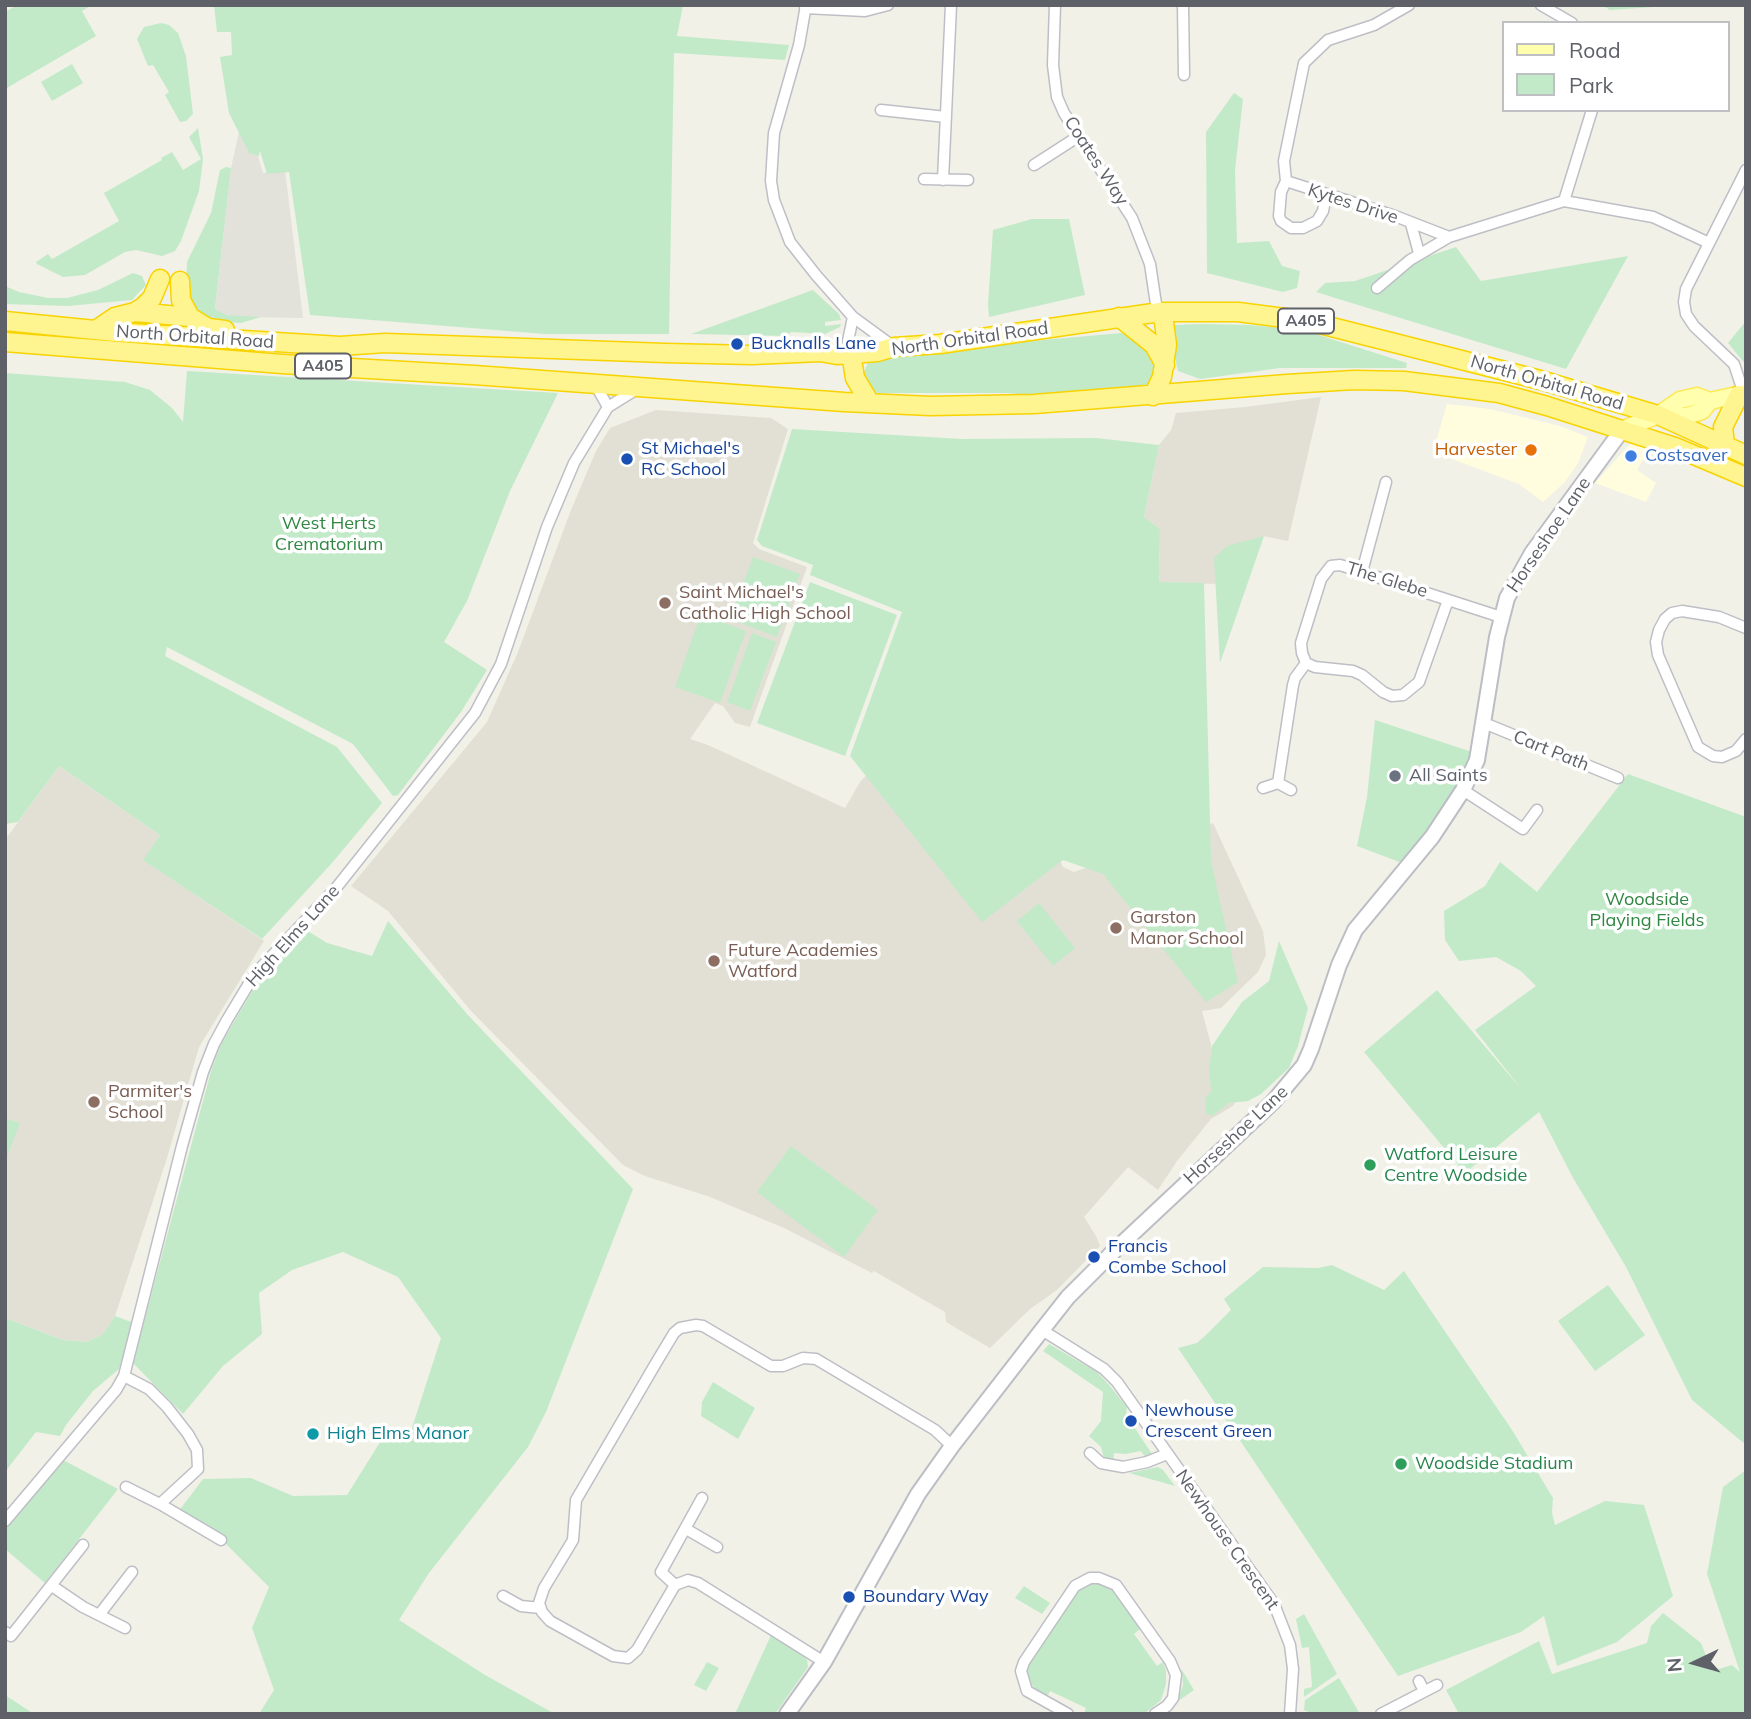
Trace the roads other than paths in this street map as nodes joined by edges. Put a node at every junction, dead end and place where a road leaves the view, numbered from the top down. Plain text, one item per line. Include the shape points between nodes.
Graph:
1 (888, 5) edge
2 (951, 5) edge
3 (1055, 5) edge
4 (1183, 5) edge
5 (1409, 5) edge
6 (1542, 5) edge
7 (806, 7) edge
8 (1569, 21) edge
9 (1184, 75) dead end
10 (881, 110) dead end
11 (1590, 112) edge
12 (946, 117) junction
13 (1079, 136) junction
14 (1034, 165) dead end
15 (1746, 170) edge
16 (924, 180) dead end
17 (943, 180) junction
18 (968, 180) dead end
19 (1286, 181) junction
20 (1326, 195) junction
21 (1564, 201) junction
22 (1411, 224) junction
23 (1449, 236) junction
24 (1709, 243) junction
25 (1419, 253) junction
26 (160, 279) dead end
27 (180, 281) dead end
28 (1377, 288) dead end
29 (135, 312) junction
30 (1160, 312) junction
31 (191, 317) junction
32 (853, 317) junction
33 (1119, 317) junction
34 (5, 321) edge
35 (96, 330) junction
36 (5, 342) edge
37 (385, 343) junction
38 (850, 347) junction
39 (894, 347) junction
40 (1165, 365) junction
41 (1544, 381) junction
42 (595, 384) junction
43 (640, 387) junction
44 (1743, 394) edge
45 (1153, 396) junction
46 (870, 403) junction
47 (608, 407) junction
48 (1658, 415) junction
49 (1622, 430) junction
50 (1725, 444) junction
51 (1746, 455) edge
52 (1706, 458) junction
53 (1746, 477) edge
54 (1386, 482) dead end
55 (1362, 572) junction
56 (1448, 600) junction
57 (1501, 617) junction
58 (1746, 628) edge
59 (1306, 663) junction
60 (1484, 723) junction
61 (1746, 739) edge
62 (1618, 778) dead end
63 (1278, 783) junction
64 (1263, 788) dead end
65 (1291, 789) dead end
66 (1463, 790) junction
67 (1537, 810) dead end
68 (1042, 1330) junction
69 (124, 1376) junction
70 (952, 1446) junction
71 (1090, 1453) dead end
72 (1167, 1454) junction
73 (126, 1488) dead end
74 (702, 1498) dead end
75 (159, 1504) junction
76 (5, 1521) edge
77 (686, 1529) junction
78 (221, 1540) dead end
79 (83, 1545) dead end
80 (717, 1547) dead end
81 (132, 1572) dead end
82 (675, 1585) junction
83 (52, 1586) junction
84 (503, 1596) dead end
85 (540, 1608) junction
86 (99, 1615) junction
87 (125, 1628) dead end
88 (5, 1632) edge
89 (824, 1662) junction
90 (1419, 1681) dead end
91 (1437, 1685) dead end
92 (1424, 1691) junction
93 (793, 1712) edge
94 (1293, 1713) edge
95 (1068, 1714) edge
96 (1156, 1714) edge
97 (1381, 1714) edge

1 - 7 street via 865,11
2 - 12 street
3 - 13 street, Coates Way via 1054,78 1064,113
4 - 9 street
5 - 19 street, Kytes Drive via 1374,24 1328,40 1304,63 1284,161
6 - 8 street
7 - 32 street via 774,133 771,181 790,242
10 - 12 street
11 - 21 street
12 - 17 street
13 - 14 street
13 - 30 street, Coates Way via 1132,218 1150,264
15 - 24 street
16 - 17 street
17 - 18 street
19 - 20 street, Kytes Drive
19 - 20 street via 1279,216 1291,228 1317,221
20 - 22 street, Kytes Drive
21 - 23 street
21 - 24 street via 1653,217
22 - 23 street, Kytes Drive
22 - 25 street, Kytes Drive
23 - 25 street
24 - 44 street via 1686,289 1685,310 1694,326 1734,365
25 - 28 street
26 - 29 highway via 149,302
27 - 31 highway via 181,300
29 - 31 highway
29 - 35 highway via 115,317
30 - 33 highway, North Orbital Road / A405
30 - 40 highway via 1167,345
30 - 41 highway, North Orbital Road / A405 via 1238,312 1308,321
31 - 37 highway, A405 via 219,330
32 - 38 street
32 - 39 street
33 - 39 highway, North Orbital Road / A405
33 - 40 highway via 1154,345
34 - 35 highway, North Orbital Road / A405
35 - 37 highway, North Orbital Road / A405 via 340,346
36 - 42 highway, North Orbital Road / A405
37 - 38 highway, North Orbital Road / A405 via 740,355 837,355
38 - 39 highway, North Orbital Road / A405 via 877,352
38 - 46 highway via 855,378
40 - 45 highway
41 - 48 highway, North Orbital Road / A405
41 - 49 highway via 1553,396 1601,411
42 - 43 highway, North Orbital Road / A405
42 - 47 street
43 - 46 highway, North Orbital Road / A405
43 - 47 street, High Elms Lane
44 - 48 main road via 1710,401 1697,396 1680,400
44 - 50 highway via 1723,427
45 - 46 highway, North Orbital Road / A405 via 999,406
45 - 49 highway, North Orbital Road / A405 via 1287,384 1404,381 1499,393
47 - 69 street, High Elms Lane via 560,493 501,664 475,713 336,888 254,975 214,1044 182,1146
48 - 49 main road
48 - 50 highway, North Orbital Road / A405
48 - 52 highway via 1682,438 1695,443
49 - 52 highway, North Orbital Road / A405
49 - 57 street, Horseshoe Lane via 1532,553
50 - 51 highway, North Orbital Road / A405
52 - 53 highway, North Orbital Road / A405
54 - 55 street
55 - 56 street, The Glebe
55 - 59 street, The Glebe via 1331,566 1321,579 1301,643
56 - 57 street, The Glebe
56 - 59 street via 1419,682 1403,695 1383,692 1353,671
57 - 60 street, Horseshoe Lane
58 - 61 street via 1719,617 1682,611 1665,619 1656,642 1698,747 1722,757 1736,751
59 - 63 street, The Glebe via 1293,685
60 - 62 street, Cart Path
60 - 66 street, Horseshoe Lane via 1477,760
63 - 64 street
63 - 65 street
66 - 67 street via 1523,829
66 - 68 street, Horseshoe Lane via 1432,837 1355,930 1311,1049 1292,1081 1115,1250
68 - 70 street, Horseshoe Lane
68 - 72 street, Newhouse Crescent via 1104,1369
69 - 75 street via 149,1389 167,1407 197,1450 198,1469
69 - 76 street, High Elms Lane
70 - 85 street via 936,1430 816,1359 771,1366 703,1326 687,1325 674,1333 576,1500 573,1540 544,1588
70 - 89 street, Horseshoe Lane via 918,1493
71 - 72 street, Newhouse Crescent via 1101,1462 1123,1467
72 - 94 street, Newhouse Crescent via 1274,1604 1290,1645
73 - 75 street
74 - 77 street
75 - 78 street
77 - 80 street
77 - 82 street via 661,1572
79 - 83 street
81 - 86 street
82 - 85 street via 628,1658 613,1656 550,1621
82 - 89 street via 688,1580 698,1583
83 - 86 street
83 - 88 street via 11,1636
84 - 85 street via 521,1606
86 - 87 street
89 - 93 street, Horseshoe Lane
90 - 92 street
91 - 92 street
92 - 97 street
95 - 96 street via 1027,1690 1021,1671 1075,1586 1090,1578 1116,1585 1170,1661 1176,1675 1173,1698

